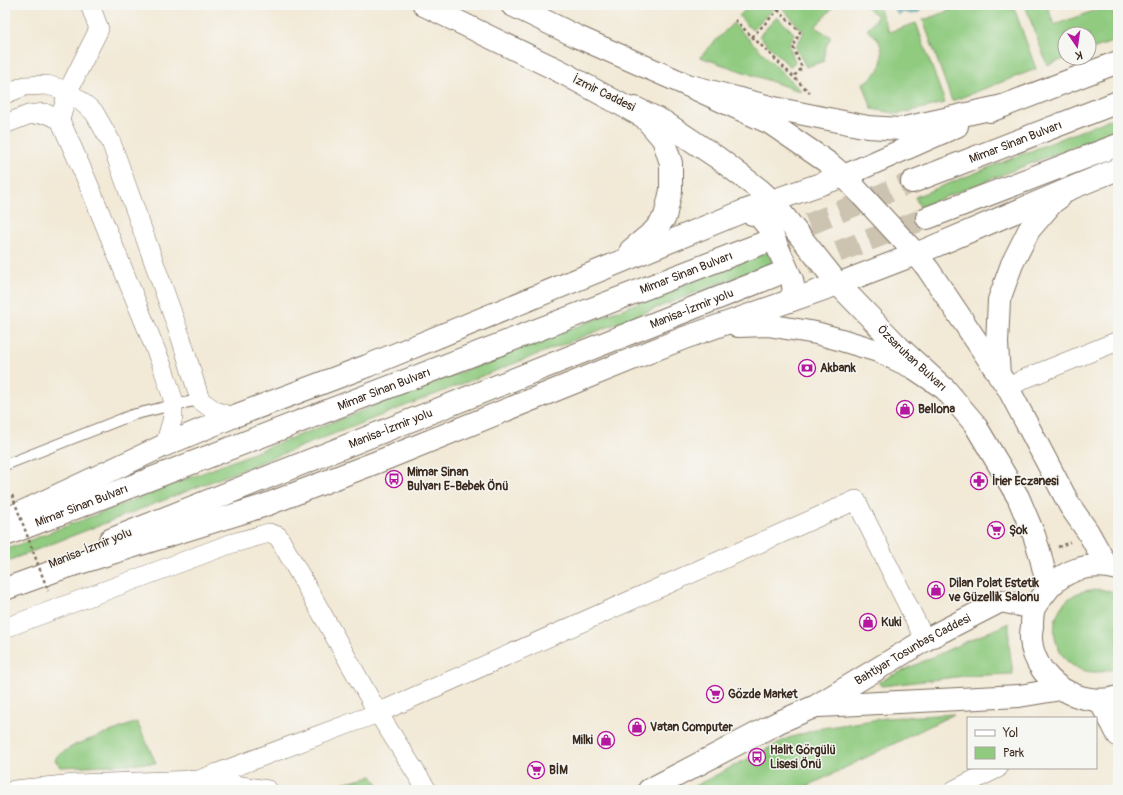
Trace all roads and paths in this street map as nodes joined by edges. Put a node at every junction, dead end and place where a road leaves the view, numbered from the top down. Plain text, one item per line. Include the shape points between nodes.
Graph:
1 (90, 5) edge
2 (424, 5) edge
3 (512, 5) edge
4 (783, 5) edge
5 (778, 10) junction
6 (735, 20) dead end
7 (752, 37) junction
8 (1118, 62) edge
9 (552, 67) junction
10 (794, 78) junction
11 (687, 85) junction
12 (68, 92) junction
13 (5, 94) edge
14 (810, 94) dead end
15 (1118, 102) edge
16 (1003, 106) junction
17 (60, 120) junction
18 (5, 124) edge
19 (1118, 145) edge
20 (1118, 169) edge
21 (844, 176) junction
22 (912, 182) tunnel mouth
23 (1074, 187) junction
24 (772, 201) junction
25 (744, 211) junction
26 (927, 218) tunnel mouth
27 (763, 243) tunnel mouth
28 (916, 254) junction
29 (614, 264) junction
30 (776, 275) tunnel mouth
31 (838, 284) junction
32 (789, 301) junction
33 (684, 338) junction
34 (1118, 341) edge
35 (1003, 382) junction
36 (945, 389) junction
37 (200, 400) junction
38 (173, 405) junction
39 (232, 417) junction
40 (165, 445) junction
41 (5, 465) edge
42 (12, 495) dead end
43 (5, 520) edge
44 (5, 535) edge
45 (1076, 539) dead end
46 (1056, 548) dead end
47 (1113, 568) edge
48 (5, 582) edge
49 (1048, 588) junction
50 (5, 589) edge
51 (48, 591) dead end
52 (1034, 608) junction
53 (5, 628) edge
54 (925, 640) junction
55 (1061, 689) junction
56 (1108, 698) edge
57 (816, 706) junction
58 (378, 713) junction
59 (1118, 735) edge
60 (996, 769) edge
61 (199, 780) junction
62 (14, 790) edge
63 (268, 790) edge
64 (427, 790) edge
65 (649, 790) edge
66 (954, 790) edge

1 - 12 street via 99,29
2 - 9 main road, İzmir Caddesi
3 - 11 main road
4 - 5 path
5 - 7 path
5 - 10 path via 800,32 793,47 802,68
6 - 7 path
7 - 10 path
8 - 16 main road
9 - 24 main road, İzmir Caddesi via 664,122 718,158
9 - 29 main road via 644,117 663,139 671,163 671,190 665,217 654,231
10 - 14 path
11 - 16 main road via 774,108 868,127 900,129
11 - 21 main road via 770,123
12 - 13 street via 47,85 25,86
12 - 17 street
12 - 37 street via 94,112 111,142 181,338
15 - 22 main road, Mimar Sinan Bulvarı
16 - 21 main road
17 - 18 street via 45,113 28,115
17 - 38 street via 163,368
19 - 26 main road
20 - 23 main road
21 - 24 main road
21 - 28 main road
23 - 28 main road
23 - 35 main road via 1053,202 1029,230 1012,264 999,300 997,343
24 - 25 main road
24 - 31 main road, İzmir Caddesi
25 - 29 main road
25 - 32 main road via 759,216 769,228 792,280 794,291
27 - 44 main road, Mimar Sinan Bulvarı
28 - 31 main road
28 - 35 main road via 928,268
29 - 39 main road via 367,366
30 - 48 main road, Manisa-İzmir yolu
31 - 32 main road
31 - 36 main road, Özsaruhan Bulvarı via 899,347
32 - 33 main road
33 - 36 main road via 733,326 768,325 816,333 878,351 914,368
33 - 50 main road via 263,506
34 - 35 street via 1024,380
35 - 47 main road via 1070,506
36 - 49 main road, Özsaruhan Bulvarı via 974,423 1018,497 1034,535
37 - 38 lane
37 - 39 street
38 - 40 street via 173,417
38 - 41 lane via 132,415
39 - 40 main road
40 - 43 main road
42 - 51 path, bridge
45 - 46 path
47 - 49 main road via 1090,566 1073,571 1059,578
49 - 52 main road
52 - 54 main road, Bahtiyar Tosunbaş Caddesi via 1001,601
52 - 55 main road via 1031,639 1036,659 1047,676
53 - 58 street via 230,544 269,533 278,536
54 - 57 main road, Bahtiyar Tosunbaş Caddesi
54 - 58 street via 856,500
55 - 56 main road via 1079,698
55 - 57 main road, Bahtiyar Tosunbaş Caddesi via 1019,696
56 - 59 main road via 1113,725
57 - 65 main road, Bahtiyar Tosunbaş Caddesi
58 - 61 street
58 - 64 street
60 - 66 street
61 - 62 street via 75,784
61 - 63 street

